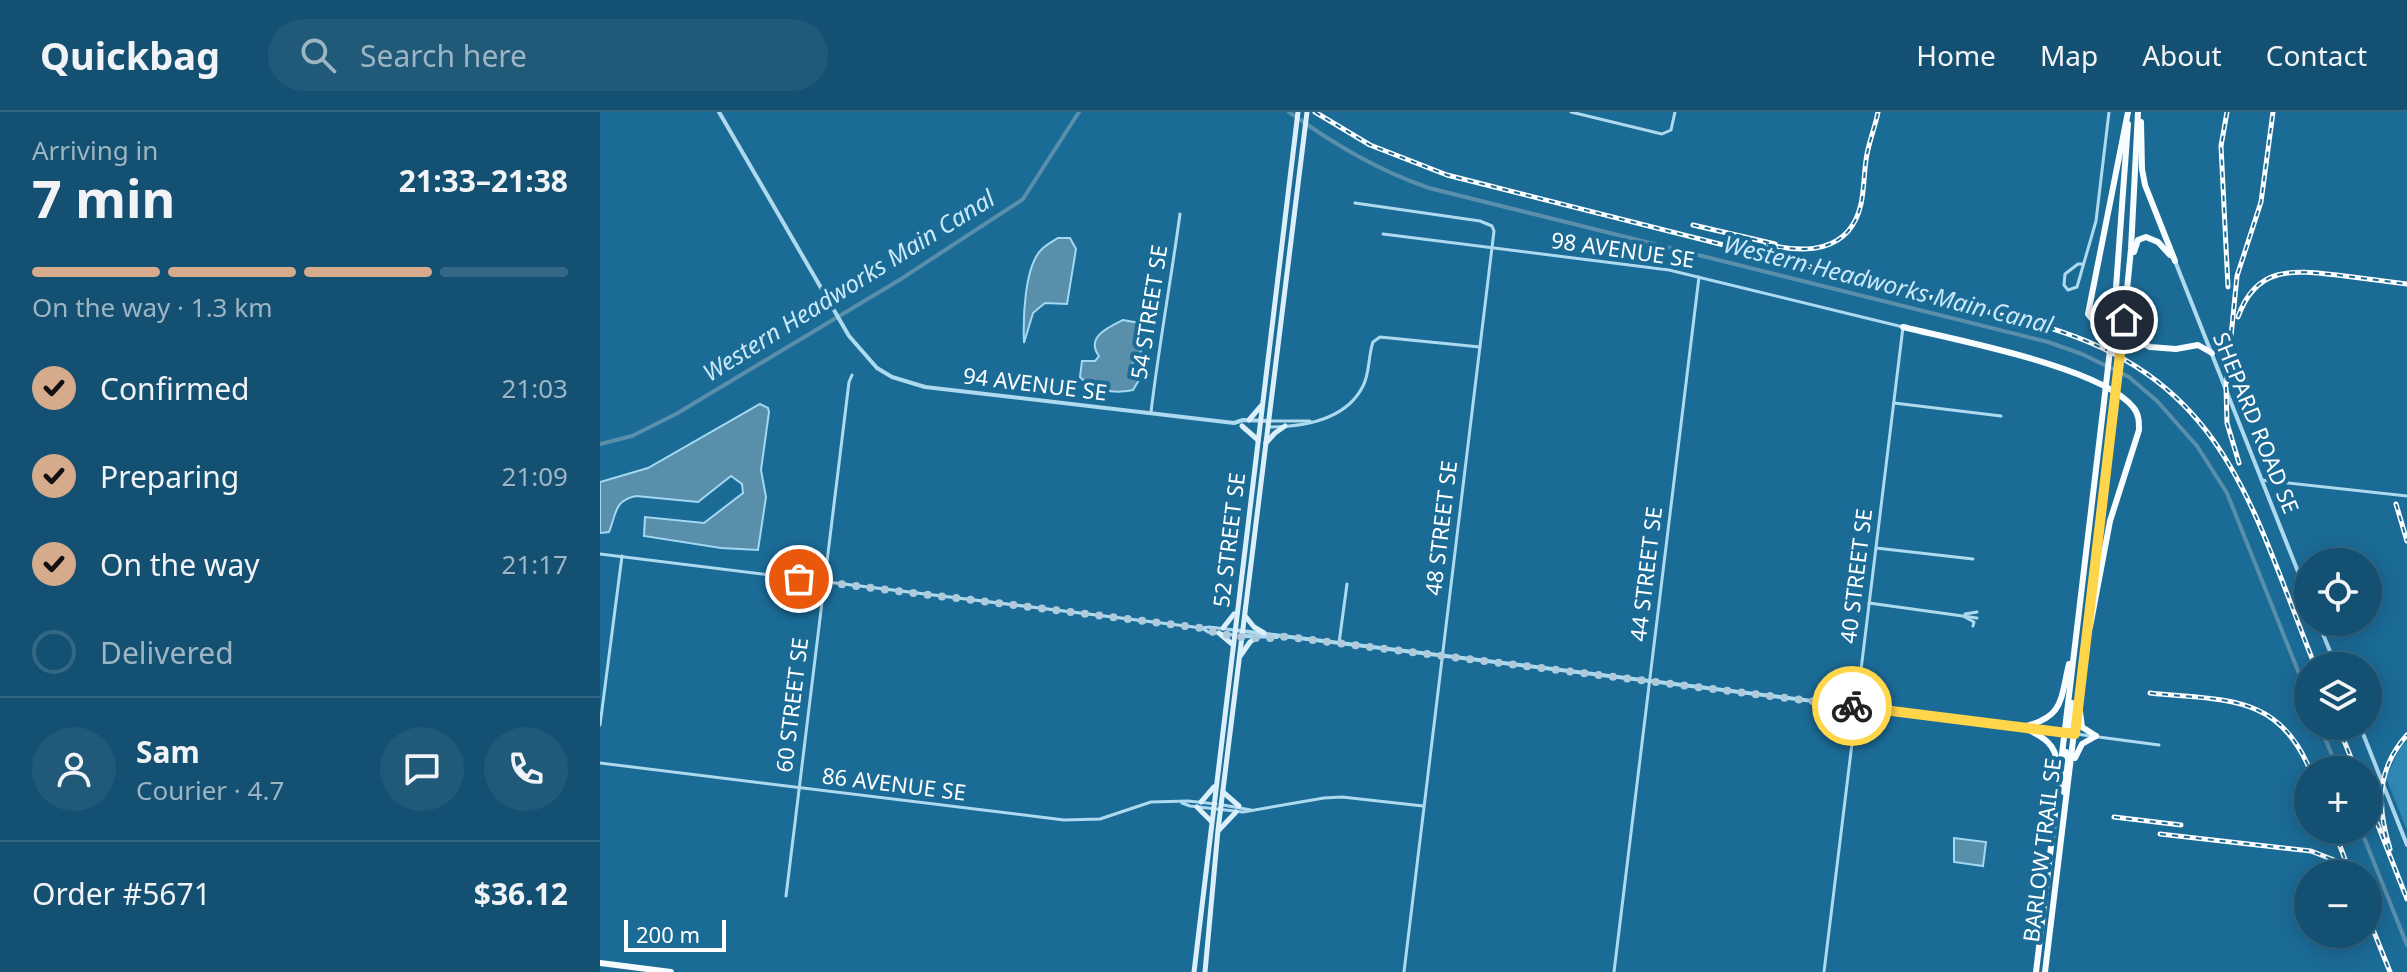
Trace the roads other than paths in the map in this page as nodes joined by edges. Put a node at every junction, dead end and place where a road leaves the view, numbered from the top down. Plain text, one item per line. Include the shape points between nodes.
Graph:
1 (719, 112) edge
2 (1298, 112) edge
3 (1307, 112) edge
4 (1571, 112) edge
5 (1675, 112) edge
6 (2109, 112) edge
7 (2129, 112) edge
8 (2140, 112) edge
9 (1355, 203) dead end
10 (1180, 214) dead end
11 (1383, 234) dead end
12 (1492, 248) junction
13 (2175, 261) junction
14 (2083, 264) junction
15 (1699, 276) junction
16 (2129, 283) junction
17 (1903, 327) junction
18 (1480, 347) junction
19 (2212, 353) junction
20 (852, 375) dead end
21 (1263, 402) junction
22 (1893, 403) junction
23 (1151, 414) junction
24 (2001, 416) dead end
25 (1249, 420) junction
26 (1314, 421) junction
27 (1234, 423) junction
28 (1264, 424) junction
29 (1242, 426) junction
30 (1285, 426) junction
31 (1258, 440) junction
32 (1266, 444) junction
33 (2261, 480) junction
34 (2407, 496) edge
35 (1876, 548) junction
36 (600, 554) edge
37 (622, 556) junction
38 (1973, 559) dead end
39 (2294, 562) edge
40 (823, 582) junction
41 (1347, 584) dead end
42 (1869, 603) junction
43 (1974, 607) dead end
44 (1236, 610) junction
45 (1961, 615) junction
46 (1977, 615) dead end
47 (1245, 616) junction
48 (1973, 626) dead end
49 (1221, 631) junction
50 (1234, 632) junction
51 (1264, 633) junction
52 (1243, 634) junction
53 (1279, 636) junction
54 (1257, 637) junction
55 (2076, 637) junction
56 (1339, 643) junction
57 (1232, 645) junction
58 (1442, 656) junction
59 (2083, 658) junction
60 (1239, 659) junction
61 (1649, 681) junction
62 (2070, 683) junction
63 (2078, 700) junction
64 (1857, 706) junction
65 (600, 725) edge
66 (2023, 727) junction
67 (2065, 732) junction
68 (2075, 734) junction
69 (2096, 736) junction
70 (2366, 740) edge
71 (2159, 745) dead end
72 (600, 763) edge
73 (2070, 779) junction
74 (1217, 783) junction
75 (798, 788) junction
76 (1223, 792) junction
77 (2056, 800) junction
78 (1199, 805) junction
79 (1423, 806) junction
80 (1217, 807) junction
81 (1237, 809) junction
82 (1212, 822) junction
83 (2064, 823) junction
84 (1218, 830) junction
85 (2407, 845) edge
86 (786, 896) dead end
87 (600, 963) edge
88 (671, 972) edge
89 (1194, 972) edge
90 (1205, 972) edge
91 (1404, 972) edge
92 (1614, 972) edge
93 (1824, 972) edge
94 (2036, 972) edge
95 (2045, 972) edge

1 - 23 street, 94 AVENUE SE via 849,336 877,368 910,384
2 - 21 main road, 52 STREET SE
3 - 28 main road, 52 STREET SE
4 - 5 street via 1662,134 1669,133
6 - 14 street via 2096,221
7 - 19 main road via 2088,314 2150,347 2198,345
7 - 55 main road, BARLOW TRAIL SE, bridge via 2114,315
8 - 13 main road via 2145,185
8 - 16 main road, BARLOW TRAIL SE
9 - 12 street via 1480,221 1492,226
10 - 23 street, 54 STREET SE
11 - 12 street, 98 AVENUE SE
12 - 15 street, 98 AVENUE SE
12 - 18 street, 48 STREET SE
13 - 16 main road via 2152,239 2141,238
13 - 19 street, SHEPARD ROAD SE
14 - 14 street via 2077,287 2068,290 2065,274
15 - 17 street, 98 AVENUE SE
15 - 61 street, 44 STREET SE
16 - 59 main road, BARLOW TRAIL SE, bridge
17 - 22 street, 40 STREET SE
17 - 59 main road via 2078,374 2134,408 2139,430 2110,521
18 - 26 street, 94 AVENUE SE via 1380,337 1373,342 1367,376 1354,399 1330,417
18 - 58 street, 48 STREET SE
19 - 33 street, SHEPARD ROAD SE
20 - 40 street, 60 STREET SE
21 - 25 main road
21 - 28 main road, 52 STREET SE
22 - 24 street
22 - 35 street, 40 STREET SE
23 - 27 street, 94 AVENUE SE
25 - 27 street, 94 AVENUE SE
25 - 28 street, 94 AVENUE SE
26 - 28 street, 94 AVENUE SE
26 - 30 street, 94 AVENUE SE
27 - 29 street, 94 AVENUE SE
28 - 29 street, 94 AVENUE SE
28 - 30 street, 94 AVENUE SE
28 - 31 main road, 52 STREET SE
28 - 32 main road, 52 STREET SE
29 - 31 main road
30 - 32 main road
31 - 44 main road, 52 STREET SE
32 - 47 main road, 52 STREET SE
33 - 34 street
33 - 39 street, SHEPARD ROAD SE
35 - 38 street
35 - 42 street, 40 STREET SE
36 - 37 street
37 - 40 street
37 - 65 street
40 - 49 street
40 - 75 street, 60 STREET SE
41 - 56 street
42 - 45 street
42 - 64 street, 40 STREET SE
43 - 45 street
44 - 49 main road
44 - 50 main road, 52 STREET SE
45 - 46 street
45 - 48 street
47 - 51 main road
47 - 52 main road, 52 STREET SE
49 - 50 street
49 - 57 main road
50 - 52 street
50 - 57 main road, 52 STREET SE
51 - 52 street
51 - 53 street
52 - 54 street
52 - 60 main road, 52 STREET SE
53 - 54 street
53 - 56 street
54 - 60 main road
55 - 62 main road, BARLOW TRAIL SE
55 - 66 main road via 2058,707 2045,722
56 - 58 street
57 - 74 main road, 52 STREET SE
58 - 61 street
58 - 79 street, 48 STREET SE
59 - 63 main road, BARLOW TRAIL SE
60 - 76 main road, 52 STREET SE
61 - 64 street
61 - 92 street, 44 STREET SE
62 - 67 main road, BARLOW TRAIL SE
62 - 68 main road via 2070,728
63 - 68 main road, BARLOW TRAIL SE
63 - 69 main road via 2082,727
64 - 66 street
64 - 93 street, 40 STREET SE
66 - 67 street
66 - 77 main road via 2054,747
67 - 68 street
67 - 77 main road, BARLOW TRAIL SE
67 - 83 main road
68 - 69 street
68 - 73 main road, BARLOW TRAIL SE
69 - 71 street
69 - 73 main road via 2079,749
70 - 85 street
72 - 75 street, 86 AVENUE SE
73 - 83 main road, BARLOW TRAIL SE
74 - 78 main road
74 - 80 main road, 52 STREET SE
75 - 78 street, 86 AVENUE SE via 1084,821 1151,802
75 - 86 street, 60 STREET SE
76 - 80 main road, 52 STREET SE
76 - 81 main road
77 - 94 main road, BARLOW TRAIL SE
78 - 80 street, 86 AVENUE SE
78 - 82 main road
79 - 81 street, 86 AVENUE SE via 1342,797
79 - 91 street, 48 STREET SE
80 - 81 street, 86 AVENUE SE
80 - 82 main road, 52 STREET SE
80 - 84 main road, 52 STREET SE
81 - 84 main road
82 - 89 main road, 52 STREET SE
83 - 95 main road, BARLOW TRAIL SE
84 - 90 main road, 52 STREET SE
87 - 88 main road

